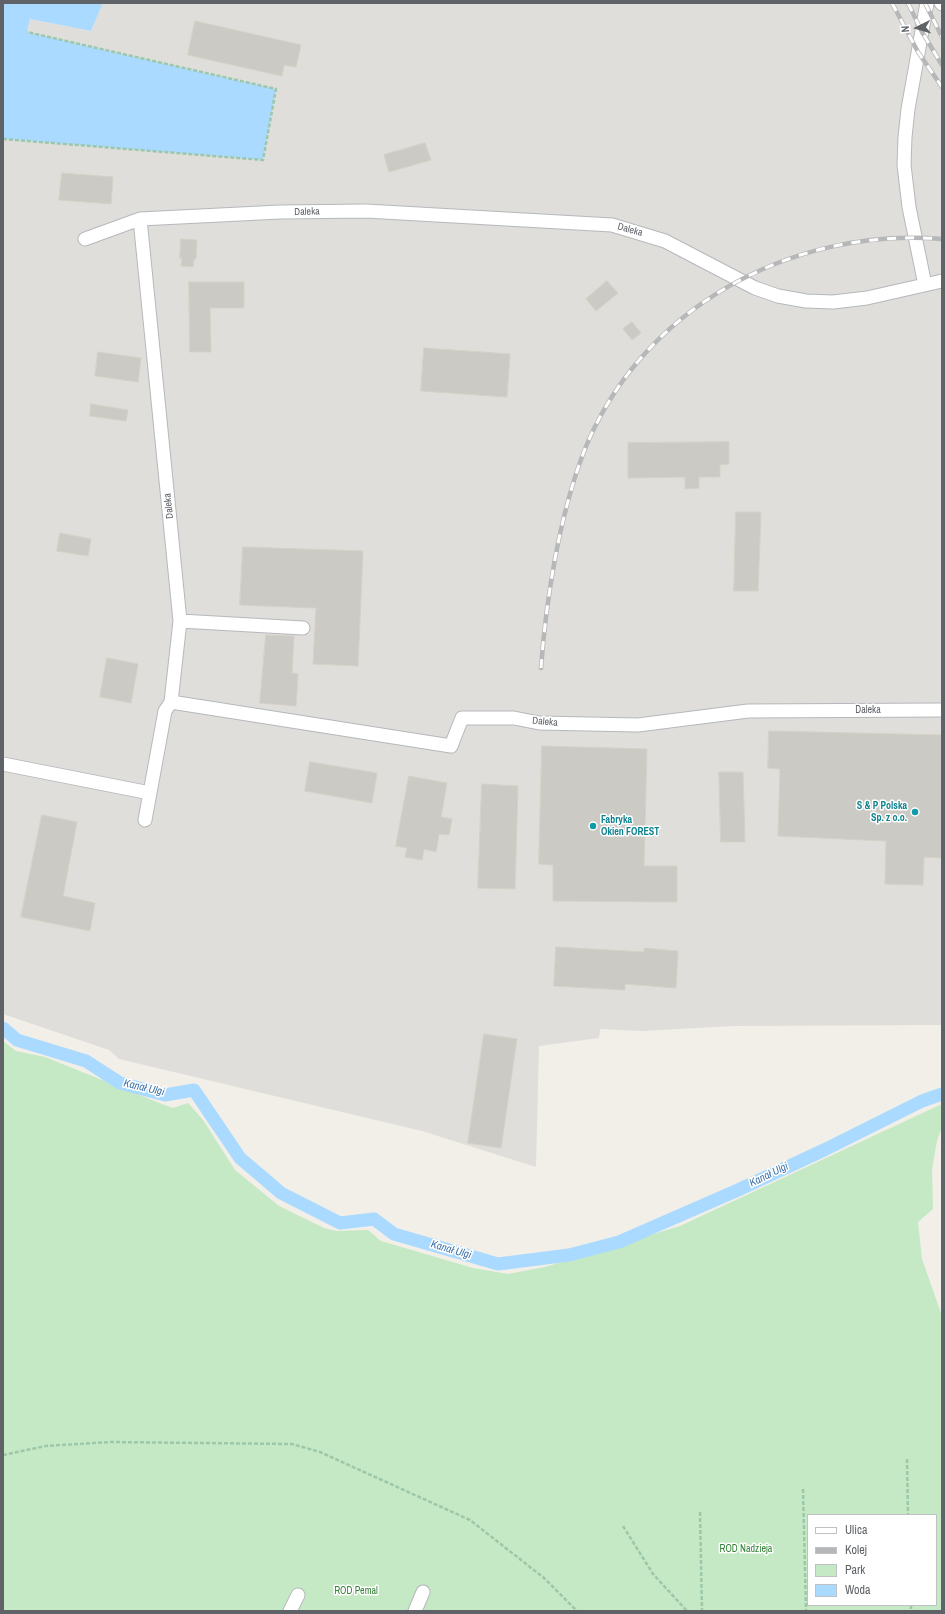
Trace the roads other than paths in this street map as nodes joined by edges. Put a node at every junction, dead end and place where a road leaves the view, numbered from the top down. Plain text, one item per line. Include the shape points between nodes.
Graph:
1 (927, 3) edge
2 (140, 219) junction
3 (85, 240) dead end
4 (942, 281) edge
5 (925, 285) junction
6 (180, 621) junction
7 (303, 628) dead end
8 (171, 702) junction
9 (942, 710) edge
10 (3, 764) edge
11 (150, 793) junction
12 (145, 820) dead end
13 (423, 1592) dead end
14 (298, 1595) dead end
15 (290, 1611) edge
16 (415, 1611) edge

1 - 5 street via 908,110 904,151 909,206
2 - 3 street
2 - 5 street, Daleka via 280,212 366,211 612,225 665,241 755,288 778,296 833,302 867,298
2 - 6 street, Daleka
4 - 5 street, Daleka
6 - 7 street
6 - 8 street, Daleka
8 - 9 street, Daleka via 451,746 462,718 514,718 539,723 638,725 748,711
8 - 11 street, Daleka via 165,711
10 - 11 street
11 - 12 street, Daleka
13 - 16 street
14 - 15 street

